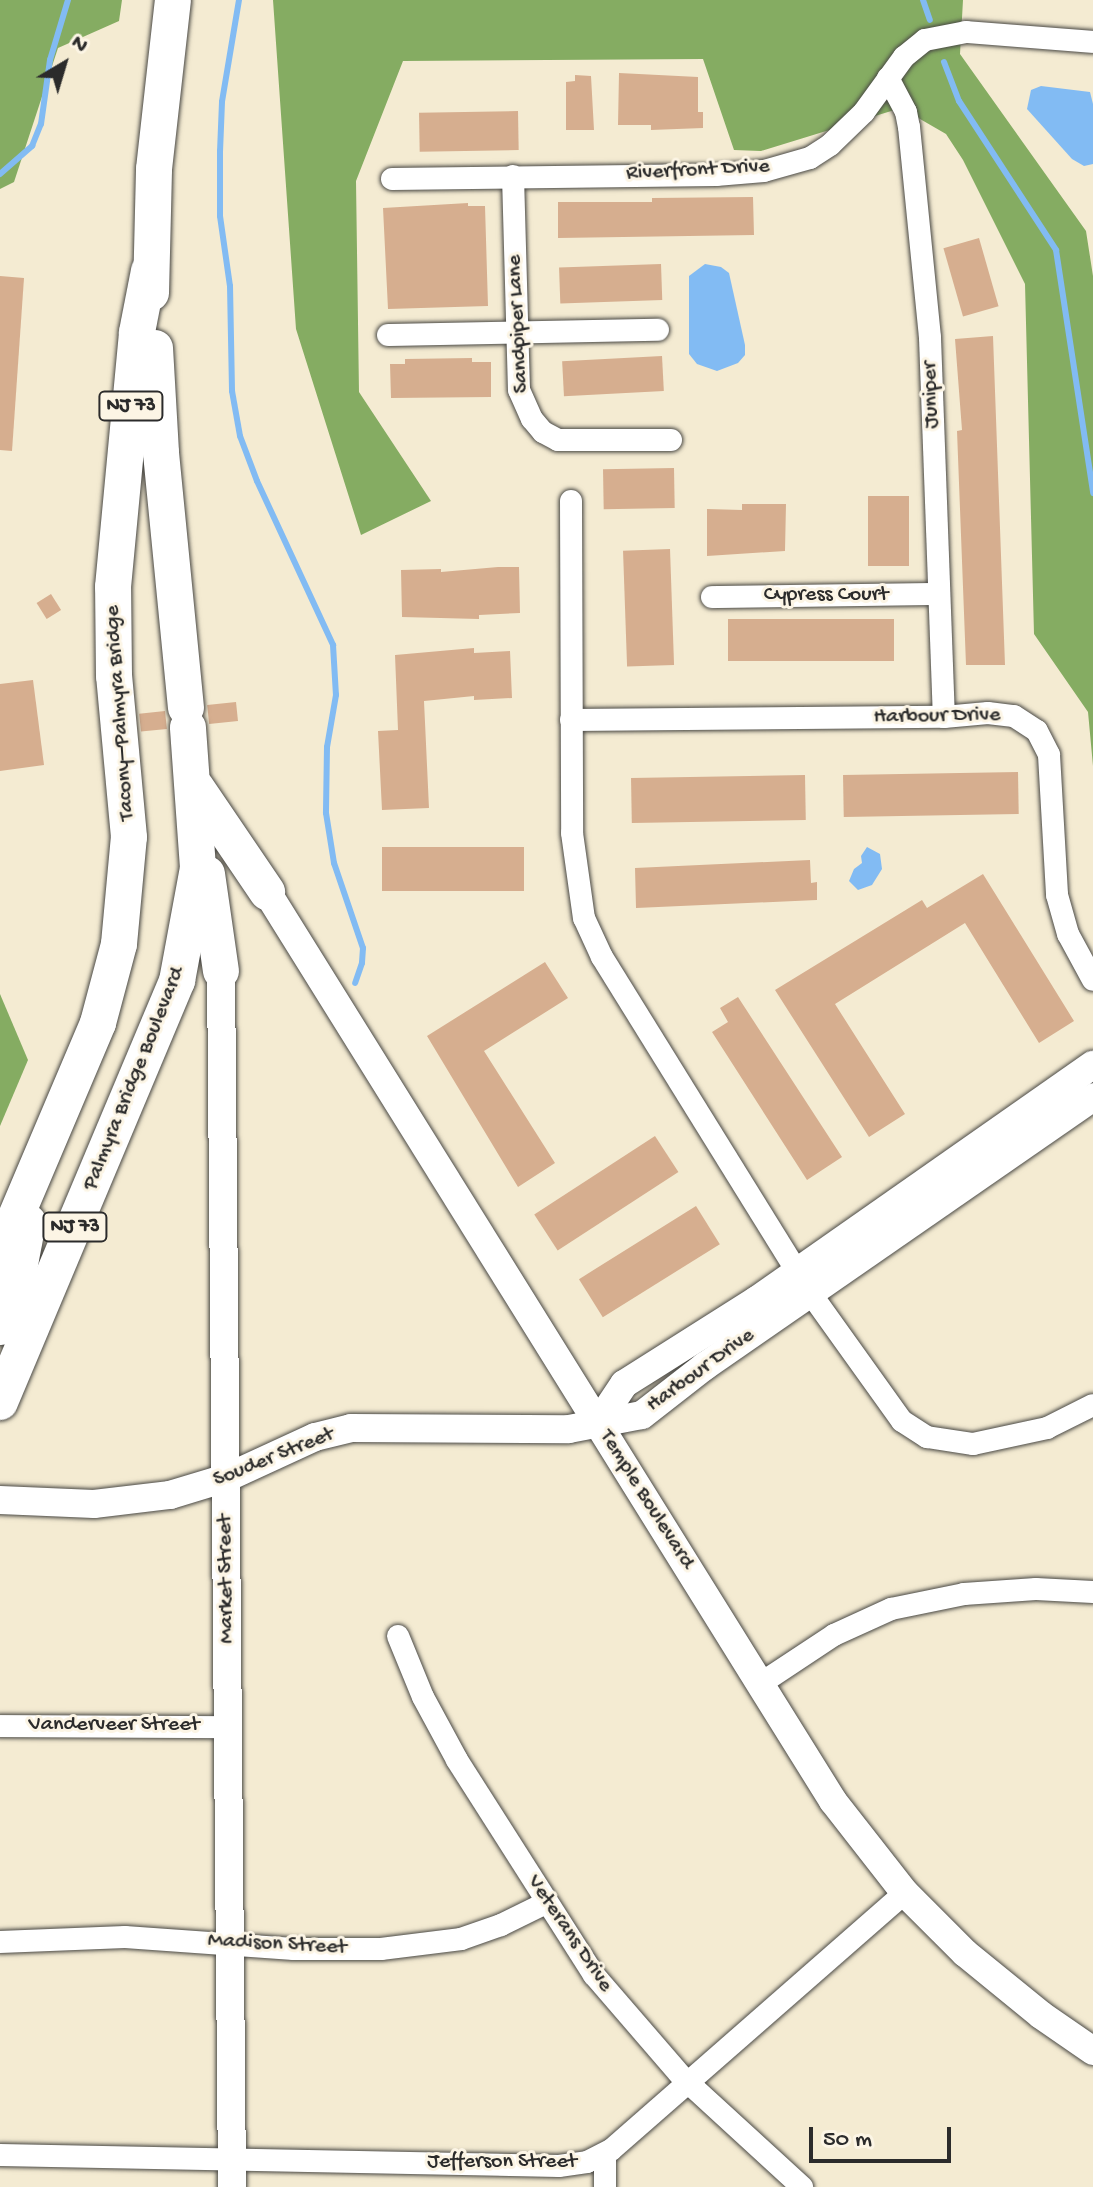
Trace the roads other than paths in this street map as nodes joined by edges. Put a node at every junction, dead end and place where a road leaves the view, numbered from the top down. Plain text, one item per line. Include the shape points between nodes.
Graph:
1 (173, 0) edge
2 (1093, 42) edge
3 (888, 78) junction
4 (513, 176) junction
5 (392, 179) dead end
6 (149, 271) junction
7 (658, 330) dead end
8 (517, 332) junction
9 (388, 335) dead end
10 (671, 440) dead end
11 (571, 501) dead end
12 (939, 594) junction
13 (712, 597) dead end
14 (944, 717) junction
15 (571, 720) junction
16 (195, 787) junction
17 (199, 837) junction
18 (267, 892) joint
19 (221, 971) joint
20 (1093, 980) edge
21 (1093, 1065) edge
22 (1093, 1097) edge
23 (44, 1150) junction
24 (0, 1254) edge
25 (804, 1282) junction
26 (0, 1327) edge
27 (0, 1402) edge
28 (1093, 1405) edge
29 (598, 1423) junction
30 (226, 1478) junction
31 (0, 1500) edge
32 (1093, 1592) edge
33 (398, 1636) dead end
34 (760, 1684) junction
35 (0, 1726) edge
36 (228, 1727) junction
37 (905, 1893) junction
38 (546, 1903) junction
39 (0, 1942) edge
40 (230, 1943) junction
41 (1093, 2051) edge
42 (689, 2085) junction
43 (605, 2154) junction
44 (0, 2155) edge
45 (232, 2174) edge
46 (605, 2187) edge
47 (802, 2187) edge

1 - 6 highway, Tacony–Palmyra Bridge / NJ 73 via 158,119
2 - 3 street, Riverfront Drive via 945,34 910,50
3 - 4 street, Riverfront Drive via 864,112 830,145 788,166 716,175
3 - 12 street, Juniper via 906,112 914,161 930,338
4 - 5 street, Riverfront Drive
4 - 8 street, Sandpiper Lane
6 - 16 highway, Tacony–Palmyra Bridge / NJ 73 via 161,453
6 - 23 highway, Tacony–Palmyra Bridge / NJ 73 via 137,332 113,587 114,676 129,837 123,917 107,996
7 - 8 street
8 - 9 street
8 - 10 street, Sandpiper Lane via 519,390 543,432 558,440
11 - 15 street
12 - 13 street, Cypress Court
12 - 14 street, Juniper
14 - 15 street, Harbour Drive
14 - 20 street, Harbour Drive via 1002,713 1026,723 1044,739 1052,770 1057,895 1072,941
15 - 25 street via 572,833 584,918 602,957
16 - 17 highway, Palmyra Bridge Boulevard / NJ 73
16 - 18 highway
17 - 19 highway
17 - 27 highway, Palmyra Bridge Boulevard / NJ 73 via 195,901 169,1007
18 - 29 street, Temple Boulevard
19 - 30 street, Market Street
21 - 25 street, Harbour Drive
22 - 25 street, Harbour Drive
23 - 24 highway, NJ 73
23 - 26 highway via 18,1275
25 - 28 street via 892,1410 927,1437 973,1444 1016,1436 1047,1428
25 - 29 street, Harbour Drive via 697,1355 624,1384
29 - 30 street, Souder Street via 569,1429 351,1428 294,1446
29 - 34 street, Temple Boulevard
30 - 31 street, Souder Street via 130,1502
30 - 36 street, Market Street
32 - 34 street via 964,1594 891,1609 834,1635
33 - 38 street, Veterans Drive via 435,1721
34 - 37 street, Temple Boulevard via 833,1801
35 - 36 street, Vanderveer Street
36 - 40 street, Market Street
37 - 41 street, Temple Boulevard via 999,1982
37 - 42 street, Jefferson Street
38 - 40 street, Madison Street via 501,1925 435,1945 294,1949
38 - 42 street, Veterans Drive via 616,2003
39 - 40 street, Madison Street via 125,1937
40 - 45 street, Market Street
42 - 43 street, Jefferson Street
42 - 47 street, Veterans Drive
43 - 45 street, Jefferson Street via 559,2166
43 - 46 street
44 - 45 street, Jefferson Street

